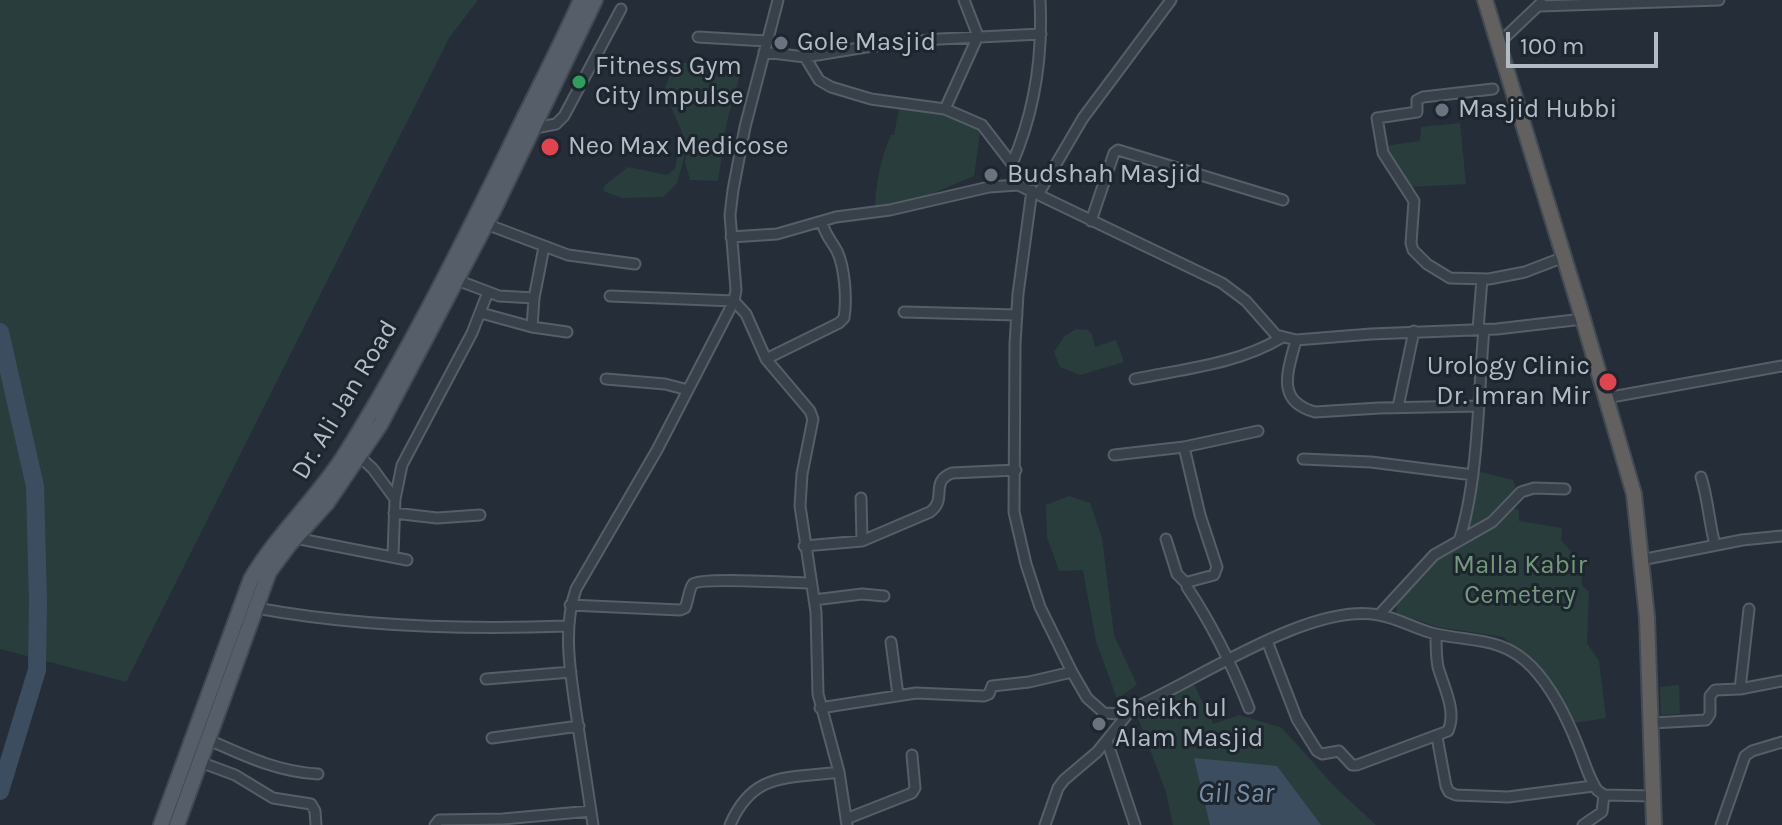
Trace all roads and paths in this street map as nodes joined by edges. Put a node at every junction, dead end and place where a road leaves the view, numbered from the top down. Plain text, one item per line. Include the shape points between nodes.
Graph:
1 (581, 0) edge
2 (595, 0) edge
3 (769, 0) edge
4 (778, 0) edge
5 (964, 0) edge
6 (1040, 0) edge
7 (1171, 0) edge
8 (1485, 0) edge
9 (1719, 0) edge
10 (1655, 2) edge
11 (1541, 3) edge
12 (621, 9) dead end
13 (773, 17) junction
14 (1041, 34) junction
15 (978, 36) junction
16 (698, 37) dead end
17 (766, 41) junction
18 (1499, 43) junction
19 (764, 52) junction
20 (805, 57) junction
21 (1493, 89) dead end
22 (945, 109) junction
23 (535, 128) junction
24 (1012, 164) junction
25 (1018, 185) junction
26 (1035, 192) junction
27 (1283, 200) dead end
28 (1091, 221) junction
29 (822, 222) junction
30 (486, 224) junction
31 (731, 237) junction
32 (544, 247) junction
33 (1564, 257) junction
34 (635, 264) dead end
35 (1482, 279) junction
36 (457, 280) junction
37 (488, 292) junction
38 (610, 296) dead end
39 (534, 298) junction
40 (734, 301) junction
41 (904, 312) dead end
42 (481, 313) junction
43 (1017, 315) junction
44 (1583, 319) junction
45 (532, 327) junction
46 (1481, 329) junction
47 (1414, 331) junction
48 (567, 332) dead end
49 (1281, 338) junction
50 (1296, 340) junction
51 (766, 359) junction
52 (1782, 366) edge
53 (606, 379) dead end
54 (1135, 379) dead end
55 (688, 390) junction
56 (1606, 398) junction
57 (1477, 406) junction
58 (1398, 407) junction
59 (1258, 431) dead end
60 (1184, 447) junction
61 (1114, 455) dead end
62 (359, 456) junction
63 (1303, 459) dead end
64 (1016, 470) junction
65 (1473, 475) junction
66 (1701, 477) dead end
67 (1565, 489) dead end
68 (861, 498) dead end
69 (395, 499) junction
70 (394, 513) junction
71 (480, 515) dead end
72 (1782, 536) edge
73 (295, 538) junction
74 (1166, 539) dead end
75 (862, 541) junction
76 (1459, 541) junction
77 (1715, 545) junction
78 (804, 546) junction
79 (393, 556) junction
80 (407, 560) dead end
81 (1641, 560) junction
82 (810, 583) junction
83 (1187, 584) junction
84 (884, 596) dead end
85 (814, 600) junction
86 (570, 605) junction
87 (256, 608) junction
88 (1749, 609) dead end
89 (1379, 615) junction
90 (568, 626) junction
91 (1436, 634) junction
92 (1267, 641) junction
93 (891, 642) dead end
94 (1229, 659) junction
95 (571, 672) junction
96 (1072, 672) junction
97 (486, 679) dead end
98 (1782, 681) edge
99 (1740, 689) junction
100 (898, 695) junction
101 (820, 708) junction
102 (1249, 708) dead end
103 (1131, 710) junction
104 (1652, 723) junction
105 (579, 726) junction
106 (1437, 737) junction
107 (492, 738) dead end
108 (209, 740) junction
109 (1107, 741) junction
110 (1782, 742) edge
111 (912, 755) dead end
112 (200, 762) junction
113 (839, 772) junction
114 (318, 774) dead end
115 (1593, 786) junction
116 (1604, 795) junction
117 (1654, 796) junction
118 (591, 811) junction
119 (846, 822) edge
120 (161, 825) edge
121 (177, 825) edge
122 (316, 825) edge
123 (435, 825) edge
124 (593, 825) edge
125 (730, 825) edge
126 (1045, 825) edge
127 (1135, 825) edge
128 (1583, 825) edge
129 (1654, 825) edge
130 (1721, 825) edge

1 - 120 main road, Dr. Ali Jan Road via 450,270 348,451 251,579
2 - 23 main road, Dr. Ali Jan Road
3 - 13 street
4 - 13 street
5 - 15 street
6 - 14 street
7 - 26 street
8 - 18 highway
9 - 10 street
10 - 11 street
11 - 18 street
12 - 23 street via 564,116 556,124
13 - 17 street
14 - 15 street
14 - 24 street via 1031,110
15 - 20 street
15 - 22 street
16 - 17 street
17 - 19 street
18 - 33 highway
19 - 20 street
19 - 31 street via 733,190
20 - 22 street via 819,80 831,87 871,99
21 - 35 street via 1423,97 1417,100 1417,112 1377,118 1383,153 1414,201 1413,250 1450,278
22 - 24 street via 982,125
23 - 30 main road, Dr. Ali Jan Road
24 - 25 street
25 - 26 street
25 - 29 street
26 - 28 street
26 - 43 street
27 - 28 street via 1118,150
28 - 49 street via 1222,283
29 - 31 street via 777,234
29 - 51 street via 840,264 844,318
30 - 32 street
30 - 36 main road, Dr. Ali Jan Road
31 - 40 street
32 - 34 street
32 - 39 street
33 - 35 street via 1525,272
33 - 44 highway
35 - 46 street
36 - 37 street
36 - 62 main road, Dr. Ali Jan Road
37 - 39 street
37 - 42 street
38 - 40 street
39 - 45 street
40 - 51 street via 746,314
40 - 55 street
41 - 43 street
42 - 45 street
42 - 69 street via 405,457
43 - 64 street
44 - 46 street
44 - 56 highway
45 - 48 street
46 - 47 street
46 - 57 street
47 - 50 street
47 - 58 street
49 - 50 street
49 - 54 street via 1228,360
50 - 58 street via 1286,382 1293,401 1305,410
51 - 78 street via 813,419 800,492
52 - 56 street
53 - 55 street
55 - 86 street
56 - 81 highway via 1634,494
57 - 58 street
57 - 65 street
59 - 60 street
60 - 61 street
60 - 83 street via 1217,567 1214,575
62 - 69 street
62 - 73 main road, Dr. Ali Jan Road
63 - 65 street
64 - 75 street via 943,477 936,508
64 - 96 street via 1014,512 1026,564
65 - 76 street
66 - 77 street
67 - 76 street via 1521,492 1492,522
68 - 75 street
69 - 70 street
70 - 71 street
70 - 79 street
72 - 77 street
73 - 79 street
73 - 87 main road, Dr. Ali Jan Road via 269,572
74 - 83 street via 1177,574
75 - 78 street
76 - 89 street via 1420,567
77 - 81 street
78 - 82 street
79 - 80 street
81 - 104 highway
82 - 85 street
82 - 86 street via 697,582 680,610
83 - 94 street
84 - 85 street
85 - 101 street
86 - 90 street
87 - 90 street via 383,625
87 - 108 main road, Dr. Ali Jan Road
88 - 99 street
89 - 91 street
89 - 92 street via 1335,617
90 - 95 street
91 - 106 street via 1451,720 1448,731
91 - 115 street via 1491,642 1532,667 1570,725
92 - 94 street
92 - 106 street via 1297,719 1322,754 1339,751 1357,765
93 - 100 street
94 - 102 street
94 - 103 street
95 - 97 street
95 - 105 street
96 - 100 street via 992,686 984,696
96 - 103 street via 1087,698 1104,713
98 - 99 street
99 - 104 street via 1712,692 1706,720
100 - 101 street
101 - 113 street
103 - 109 street
104 - 117 highway
105 - 107 street
105 - 118 street
106 - 115 street via 1446,786 1456,795 1508,797
108 - 112 main road, Dr. Ali Jan Road
108 - 114 street via 267,765
109 - 126 street via 1058,788
109 - 127 street
110 - 130 street via 1745,756
111 - 119 street via 912,793
112 - 121 main road, Dr. Ali Jan Road
112 - 122 street via 273,798 311,804
113 - 119 street
113 - 125 street via 756,787
115 - 116 street
116 - 117 street
116 - 128 street via 1602,812
117 - 129 highway
118 - 123 street via 439,820
118 - 124 street

